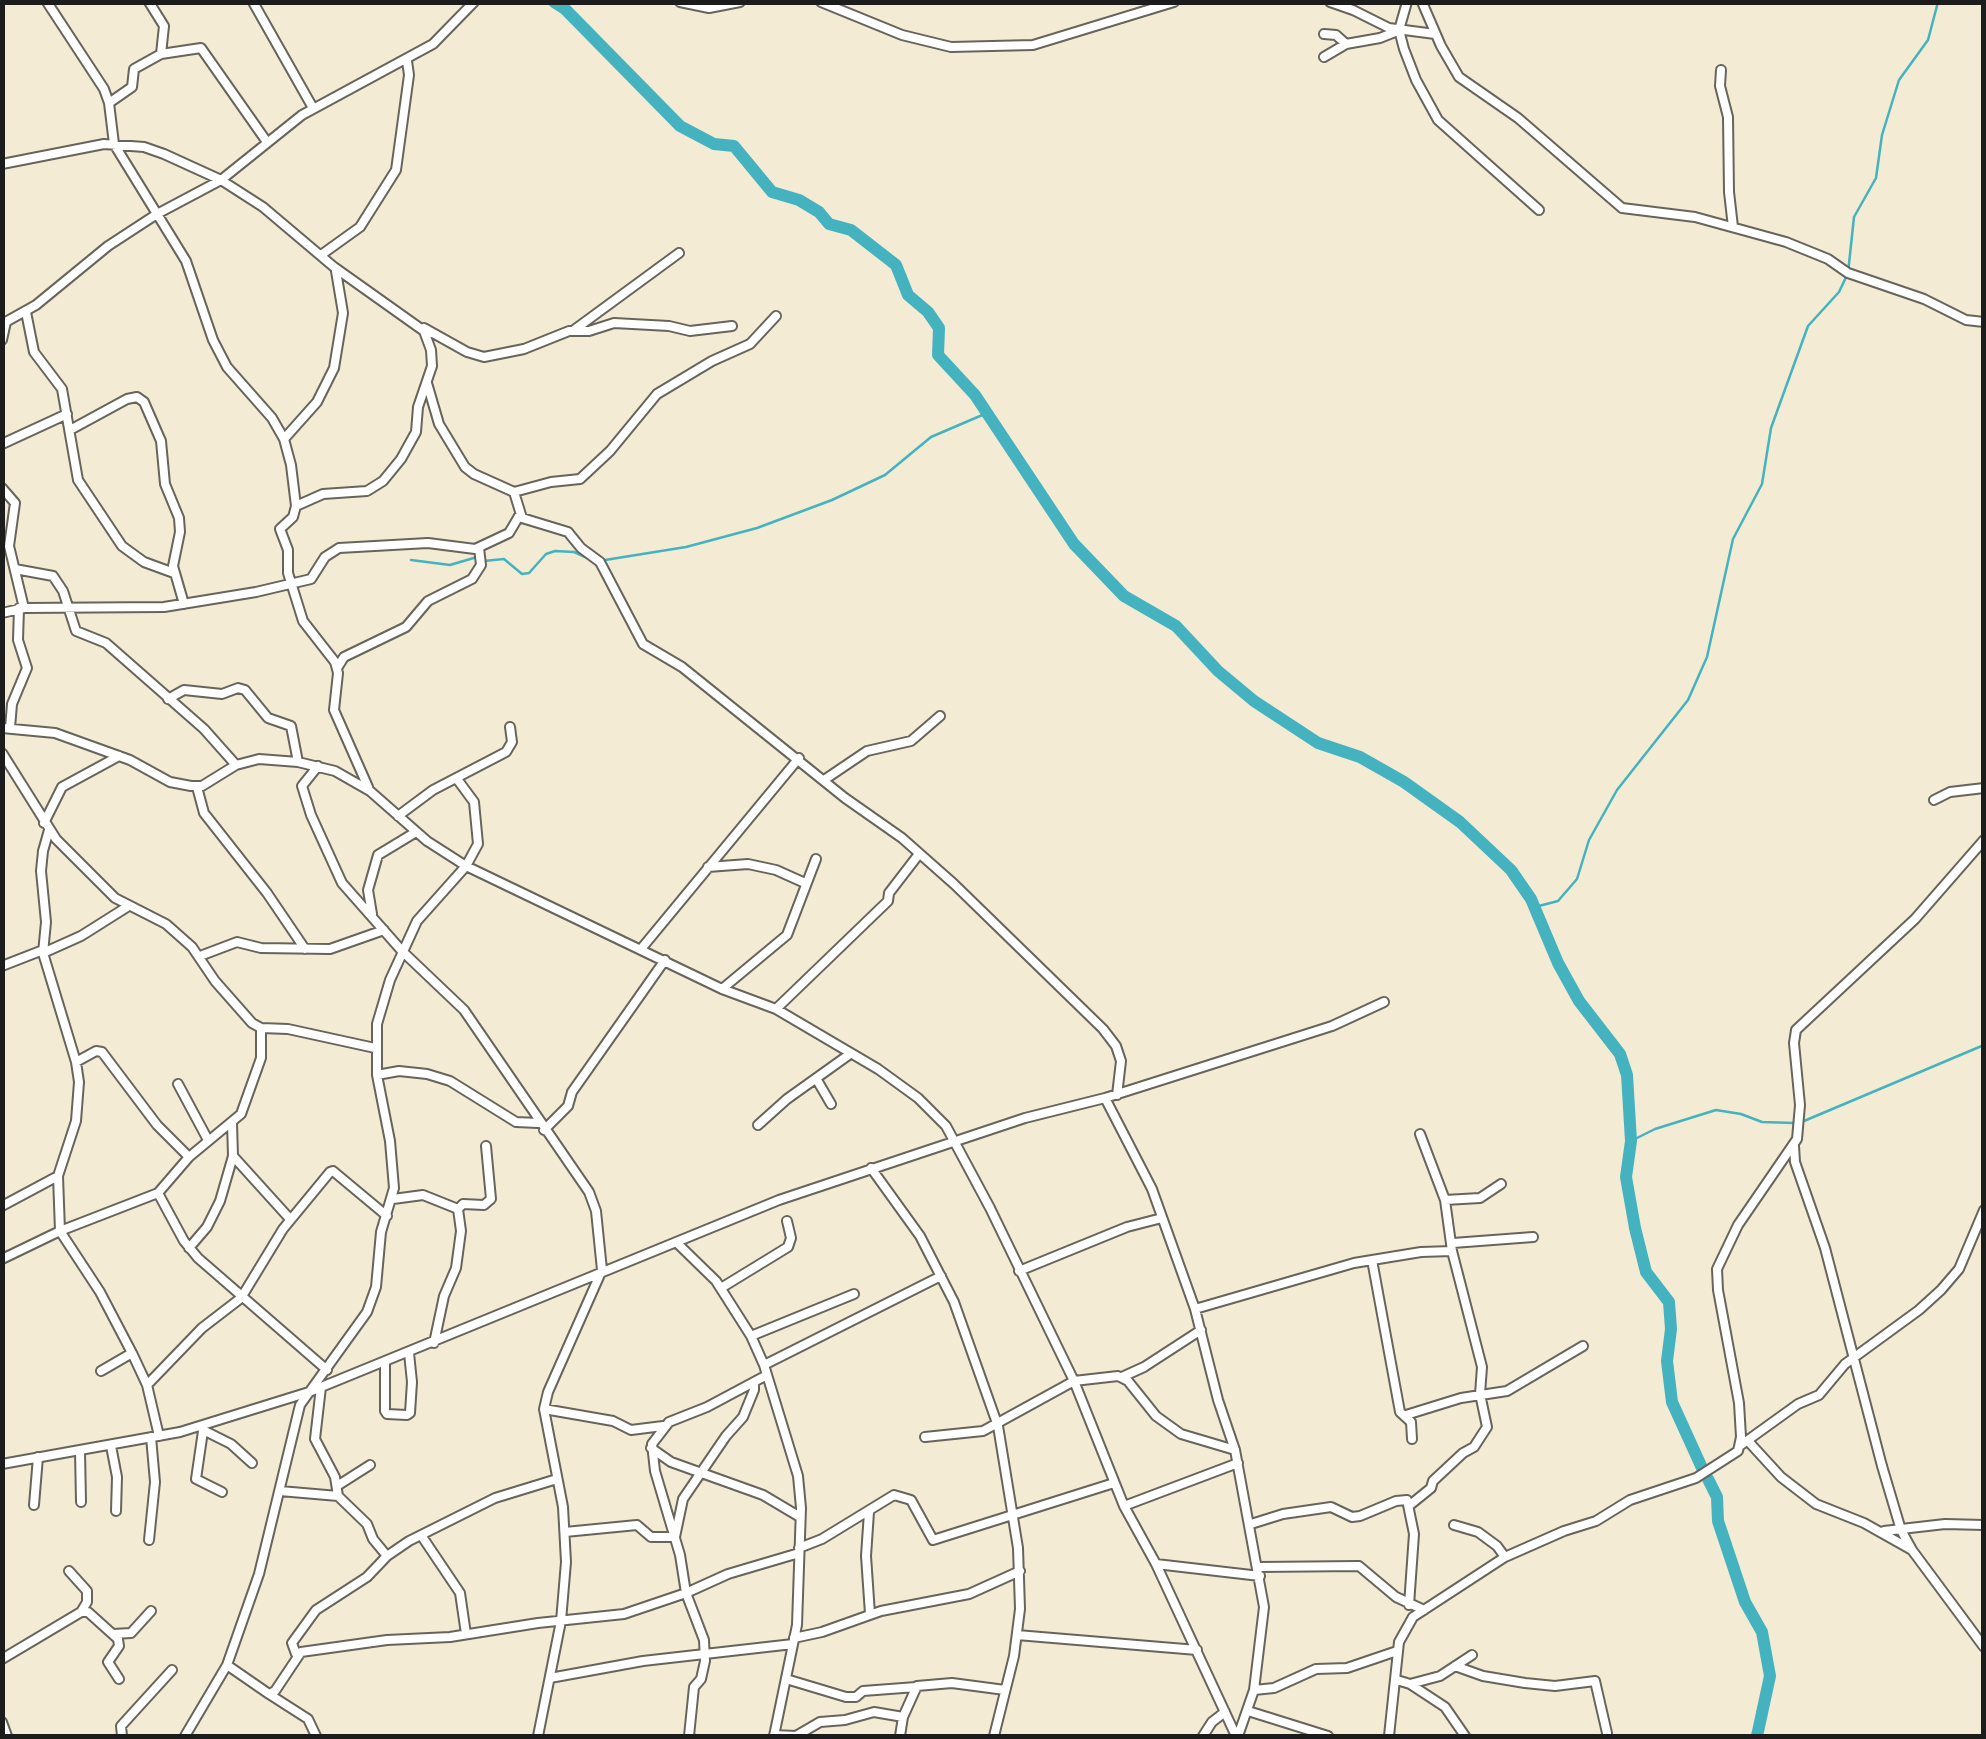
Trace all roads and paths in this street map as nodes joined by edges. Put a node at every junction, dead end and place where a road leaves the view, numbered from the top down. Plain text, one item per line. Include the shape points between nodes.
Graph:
1 (47, 2) edge
2 (149, 2) edge
3 (253, 2) edge
4 (474, 2) edge
5 (680, 2) edge
6 (740, 2) edge
7 (821, 2) edge
8 (1174, 2) edge
9 (1330, 2) edge
10 (1407, 2) edge
11 (1422, 2) edge
12 (1399, 30) junction
13 (1324, 34) dead end
14 (1435, 34) junction
15 (1346, 44) junction
16 (161, 54) junction
17 (1324, 57) dead end
18 (407, 61) junction
19 (1721, 70) dead end
20 (109, 103) junction
21 (313, 108) junction
22 (268, 142) junction
23 (114, 144) junction
24 (2, 164) edge
25 (221, 180) junction
26 (1539, 210) dead end
27 (156, 214) junction
28 (1734, 227) junction
29 (679, 252) dead end
30 (321, 254) junction
31 (334, 267) junction
32 (26, 312) junction
33 (776, 316) dead end
34 (1984, 322) edge
35 (4, 323) edge
36 (732, 326) dead end
37 (419, 327) junction
38 (574, 330) junction
39 (2, 340) edge
40 (426, 382) junction
41 (67, 414) junction
42 (70, 430) junction
43 (284, 439) junction
44 (2, 444) edge
45 (2, 488) edge
46 (514, 492) junction
47 (296, 506) junction
48 (519, 516) junction
49 (479, 548) junction
50 (10, 563) edge
51 (174, 573) junction
52 (292, 584) junction
53 (184, 604) junction
54 (22, 608) junction
55 (68, 608) junction
56 (2, 612) edge
57 (337, 668) junction
58 (168, 699) junction
59 (940, 716) dead end
60 (510, 727) dead end
61 (6, 728) edge
62 (2, 753) edge
63 (119, 756) junction
64 (799, 758) junction
65 (298, 762) junction
66 (236, 765) junction
67 (318, 766) junction
68 (14, 774) junction
69 (2, 778) edge
70 (457, 778) junction
71 (824, 780) junction
72 (197, 787) junction
73 (1984, 788) edge
74 (370, 791) junction
75 (1934, 800) dead end
76 (398, 816) junction
77 (47, 826) junction
78 (416, 832) junction
79 (1984, 840) edge
80 (919, 854) junction
81 (816, 859) dead end
82 (466, 866) junction
83 (708, 867) junction
84 (805, 882) junction
85 (127, 907) junction
86 (373, 918) junction
87 (384, 930) junction
88 (641, 948) junction
89 (304, 949) junction
90 (402, 950) junction
91 (42, 952) junction
92 (200, 956) junction
93 (665, 960) junction
94 (2, 966) edge
95 (722, 989) junction
96 (1384, 1002) dead end
97 (776, 1008) junction
98 (261, 1028) junction
99 (376, 1048) junction
100 (850, 1054) junction
101 (76, 1062) junction
102 (377, 1075) junction
103 (817, 1080) junction
104 (178, 1084) dead end
105 (1117, 1094) junction
106 (1105, 1098) junction
107 (831, 1104) dead end
108 (232, 1123) junction
109 (758, 1125) dead end
110 (541, 1127) junction
111 (1420, 1134) dead end
112 (208, 1140) junction
113 (954, 1142) junction
114 (486, 1146) dead end
115 (1794, 1146) junction
116 (233, 1156) junction
117 (188, 1158) junction
118 (871, 1168) junction
119 (58, 1176) junction
120 (1501, 1184) dead end
121 (158, 1194) junction
122 (393, 1198) junction
123 (1445, 1200) junction
124 (2, 1206) edge
125 (458, 1209) junction
126 (1984, 1210) edge
127 (386, 1216) junction
128 (1162, 1218) junction
129 (290, 1219) junction
130 (787, 1222) dead end
131 (60, 1230) junction
132 (1532, 1236) dead end
133 (676, 1242) junction
134 (1452, 1247) junction
135 (189, 1248) junction
136 (2, 1259) edge
137 (1372, 1260) junction
138 (602, 1270) junction
139 (1019, 1272) junction
140 (941, 1276) junction
141 (721, 1288) junction
142 (854, 1294) dead end
143 (242, 1298) junction
144 (1195, 1309) junction
145 (1201, 1330) junction
146 (750, 1336) junction
147 (434, 1343) junction
148 (1583, 1346) dead end
149 (132, 1352) junction
150 (409, 1353) junction
151 (1853, 1359) junction
152 (385, 1362) junction
153 (100, 1370) dead end
154 (327, 1370) junction
155 (765, 1370) junction
156 (1122, 1377) junction
157 (1074, 1381) junction
158 (754, 1382) junction
159 (147, 1385) junction
160 (322, 1388) junction
161 (309, 1392) junction
162 (1480, 1394) junction
163 (544, 1409) junction
164 (1406, 1415) junction
165 (663, 1426) junction
166 (998, 1426) junction
167 (202, 1429) junction
168 (155, 1437) junction
169 (925, 1437) dead end
170 (1412, 1439) dead end
171 (1744, 1443) junction
172 (111, 1446) junction
173 (652, 1448) junction
174 (1235, 1450) junction
175 (80, 1452) junction
176 (38, 1457) junction
177 (252, 1462) dead end
178 (1238, 1463) junction
179 (2, 1464) edge
180 (370, 1466) dead end
181 (702, 1474) junction
182 (557, 1479) junction
183 (1114, 1483) junction
184 (280, 1491) junction
185 (338, 1491) junction
186 (222, 1492) dead end
187 (81, 1502) dead end
188 (34, 1505) dead end
189 (1410, 1505) junction
190 (1124, 1506) junction
191 (116, 1511) dead end
192 (868, 1512) junction
193 (1014, 1516) junction
194 (800, 1517) junction
195 (1251, 1524) junction
196 (1984, 1525) edge
197 (1454, 1526) dead end
198 (1902, 1530) junction
199 (1880, 1531) junction
200 (565, 1532) junction
201 (421, 1535) junction
202 (675, 1537) junction
203 (150, 1540) dead end
204 (1912, 1550) junction
205 (799, 1551) junction
206 (387, 1556) junction
207 (1505, 1557) junction
208 (1156, 1564) junction
209 (69, 1571) dead end
210 (1020, 1571) junction
211 (1259, 1571) junction
212 (686, 1593) junction
213 (1409, 1605) junction
214 (1424, 1610) junction
215 (151, 1611) dead end
216 (81, 1612) junction
217 (870, 1614) junction
218 (561, 1621) junction
219 (113, 1634) junction
220 (466, 1634) junction
221 (1017, 1635) junction
222 (794, 1641) junction
223 (1984, 1647) edge
224 (1198, 1650) junction
225 (1397, 1652) junction
226 (296, 1654) junction
227 (706, 1656) junction
228 (1472, 1656) dead end
229 (2, 1658) edge
230 (227, 1665) junction
231 (1455, 1666) junction
232 (172, 1670) dead end
233 (550, 1678) junction
234 (786, 1678) junction
235 (119, 1679) dead end
236 (1397, 1680) junction
237 (1410, 1684) junction
238 (916, 1686) junction
239 (1005, 1690) junction
240 (1254, 1690) junction
241 (268, 1694) junction
242 (1248, 1711) junction
243 (1224, 1712) junction
244 (903, 1717) junction
245 (2, 1722) edge
246 (1607, 1733) dead end
247 (7, 1736) edge
248 (122, 1736) edge
249 (185, 1736) edge
250 (316, 1736) edge
251 (538, 1736) edge
252 (688, 1736) edge
253 (774, 1736) edge
254 (900, 1736) edge
255 (994, 1736) edge
256 (1203, 1736) edge
257 (1237, 1736) edge
258 (1328, 1736) edge
259 (1389, 1736) edge
260 (1463, 1736) edge

1 - 20 street
2 - 16 street via 164,26
3 - 21 street
4 - 18 street via 441,39
5 - 6 street via 709,8
7 - 8 street via 902,35 961,47 1033,44
9 - 12 street
10 - 12 street
11 - 14 street
12 - 14 street
12 - 15 street
12 - 26 street via 1416,80 1444,129
13 - 15 street
14 - 28 street via 1460,77 1613,202
15 - 17 street
16 - 20 street via 134,69 132,87
16 - 22 street via 201,48
18 - 21 street
18 - 30 street via 396,170 360,227
19 - 28 street
20 - 23 street
21 - 22 street
22 - 25 street
23 - 24 street
23 - 25 street via 155,150
23 - 27 street
25 - 27 street
25 - 30 street
27 - 32 street
27 - 43 street via 190,268 227,367
28 - 34 street
29 - 38 street
30 - 31 street
31 - 37 street
31 - 43 street via 343,312 334,368
32 - 35 street
32 - 41 street via 31,346 59,383
33 - 46 street via 750,344 657,394 580,479
35 - 39 street
36 - 38 street via 690,330 623,323
37 - 38 street via 484,357
37 - 40 street via 432,350
40 - 46 street via 456,456 474,474
40 - 47 street via 414,438 382,481
41 - 42 street
41 - 44 street
42 - 51 street via 78,480 116,540 144,562
42 - 51 street via 127,399 144,402 161,440 164,484 180,525
43 - 47 street
45 - 50 street via 16,509
46 - 48 street
47 - 52 street via 280,533
48 - 49 street via 510,533
48 - 64 street via 572,536 600,562 638,639
49 - 52 street via 339,548 316,574
49 - 57 street via 481,565 472,579 428,601 406,627 344,657
50 - 54 street
50 - 55 street via 52,576
51 - 53 street
52 - 53 street
52 - 57 street via 303,622
53 - 55 street
54 - 55 street
54 - 56 street
54 - 61 street via 18,640 27,668
55 - 58 street via 76,631 101,638
57 - 74 street via 334,710
58 - 65 street via 184,690 245,690 268,718 290,726
58 - 66 street
59 - 71 street via 912,741 867,751
60 - 70 street via 511,748
61 - 63 street via 55,734
62 - 68 street
63 - 72 street via 170,782
63 - 77 street via 62,787
64 - 71 street
64 - 83 street
65 - 66 street via 259,758
65 - 67 street
66 - 72 street
67 - 74 street
67 - 86 street via 302,783 311,815 342,883
68 - 69 street
68 - 77 street
70 - 76 street
70 - 82 street via 474,802 478,836
71 - 80 street
72 - 89 street via 204,814
73 - 75 street
74 - 76 street
76 - 78 street
77 - 85 street
77 - 91 street
78 - 82 street
78 - 86 street via 385,849 374,864 368,890
79 - 115 street via 1915,919 1799,1024
80 - 97 street via 888,901
80 - 105 street via 1103,1029 1121,1061
81 - 84 street
82 - 88 street
82 - 90 street via 428,906
83 - 84 street via 748,864
83 - 88 street
84 - 95 street via 782,941
85 - 91 street
85 - 92 street via 166,924
86 - 87 street
87 - 89 street via 342,947
87 - 90 street
88 - 93 street
89 - 92 street via 237,942
90 - 99 street via 380,1012
90 - 110 street via 464,1010
91 - 94 street
91 - 101 street
92 - 98 street
93 - 95 street
93 - 110 street via 568,1106
95 - 97 street
96 - 105 street via 1332,1026
97 - 100 street
98 - 99 street
98 - 108 street via 250,1094
99 - 102 street
100 - 103 street
100 - 113 street via 936,1113
101 - 117 street via 102,1052
101 - 119 street via 76,1121
102 - 110 street via 399,1071 450,1081 516,1122
102 - 122 street
103 - 107 street
103 - 109 street
104 - 112 street
105 - 106 street
106 - 113 street
106 - 128 street
108 - 112 street
108 - 116 street
110 - 138 street via 589,1192
111 - 123 street
112 - 117 street
113 - 118 street
113 - 139 street
114 - 125 street via 492,1199
115 - 151 street
115 - 171 street via 1716,1268
116 - 129 street
116 - 135 street via 208,1228
117 - 121 street
118 - 133 street
118 - 140 street
119 - 124 street
119 - 131 street
120 - 123 street via 1480,1198
121 - 131 street
121 - 135 street
122 - 125 street via 423,1195
122 - 127 street
123 - 134 street
125 - 147 street via 456,1268
126 - 151 street via 1958,1269 1940,1290
127 - 129 street via 333,1170
127 - 154 street via 373,1299
128 - 139 street
128 - 144 street
129 - 143 street
130 - 141 street via 788,1246
131 - 136 street
131 - 149 street
132 - 134 street via 1477,1238
133 - 138 street
133 - 141 street
134 - 137 street
134 - 162 street via 1482,1367
135 - 143 street
137 - 144 street
137 - 164 street via 1400,1412
138 - 147 street
138 - 163 street
139 - 157 street
140 - 155 street
140 - 166 street
141 - 146 street
142 - 146 street
143 - 154 street
143 - 159 street
144 - 145 street
145 - 156 street
145 - 174 street
146 - 155 street
147 - 150 street
148 - 162 street via 1507,1391
149 - 153 street
149 - 159 street
150 - 152 street
150 - 152 street via 407,1416 385,1411
151 - 171 street via 1825,1390
151 - 198 street
152 - 160 street
154 - 161 street
155 - 158 street
155 - 194 street via 798,1476
156 - 157 street
156 - 174 street via 1181,1434
157 - 166 street
157 - 183 street
158 - 165 street
158 - 181 street via 743,1417
159 - 168 street
160 - 161 street
160 - 185 street via 315,1440
161 - 167 street
161 - 184 street via 296,1416
162 - 164 street
162 - 189 street via 1486,1427 1478,1442
163 - 165 street via 631,1430
163 - 182 street
164 - 170 street
165 - 173 street
166 - 169 street
166 - 193 street
167 - 168 street
167 - 177 street
167 - 186 street via 196,1479
168 - 172 street
168 - 203 street
171 - 199 street via 1816,1504
171 - 207 street via 1696,1478
172 - 175 street
172 - 191 street
173 - 181 street
173 - 202 street
174 - 178 street
175 - 176 street
175 - 187 street
176 - 179 street
176 - 188 street
178 - 190 street
178 - 195 street
180 - 185 street
181 - 194 street via 754,1491
181 - 202 street via 683,1499
182 - 200 street
182 - 201 street via 495,1498
183 - 190 street
183 - 193 street
184 - 185 street
184 - 230 street
185 - 206 street
189 - 195 street via 1403,1499 1352,1517 1331,1507
189 - 213 street
190 - 208 street
192 - 193 street via 894,1495 908,1498 933,1540
192 - 205 street
192 - 217 street
193 - 210 street
194 - 205 street
195 - 211 street
196 - 198 street
197 - 207 street via 1478,1532
198 - 199 street
198 - 204 street
199 - 204 street
200 - 202 street via 637,1525 651,1537
200 - 218 street
201 - 206 street
201 - 220 street via 460,1593
202 - 212 street
204 - 223 street
205 - 212 street
205 - 222 street
206 - 226 street via 316,1610 292,1643
207 - 214 street
208 - 211 street
208 - 224 street
209 - 216 street via 87,1591
210 - 217 street via 969,1594
210 - 221 street
211 - 213 street via 1359,1566
211 - 240 street via 1264,1607
212 - 218 street via 624,1614
212 - 227 street
213 - 214 street
214 - 225 street via 1406,1626
215 - 219 street via 131,1633
216 - 219 street
216 - 229 street
217 - 222 street
218 - 220 street
218 - 233 street
219 - 235 street via 120,1643 108,1662
220 - 226 street
221 - 224 street
221 - 239 street
222 - 227 street
222 - 234 street
224 - 243 street
225 - 236 street
225 - 240 street
226 - 241 street
227 - 233 street
227 - 252 street via 694,1686
228 - 231 street
230 - 241 street
230 - 249 street
231 - 237 street
231 - 246 street via 1525,1684 1596,1681
232 - 248 street via 120,1726
233 - 251 street
234 - 238 street via 853,1697 863,1690
234 - 253 street
236 - 237 street
236 - 259 street
237 - 260 street via 1445,1707
238 - 239 street via 952,1682
238 - 244 street
239 - 255 street
240 - 242 street
241 - 250 street via 308,1718
242 - 257 street
242 - 258 street
243 - 256 street
243 - 257 street
244 - 253 street via 874,1712 820,1722 796,1736
244 - 254 street
245 - 247 street

